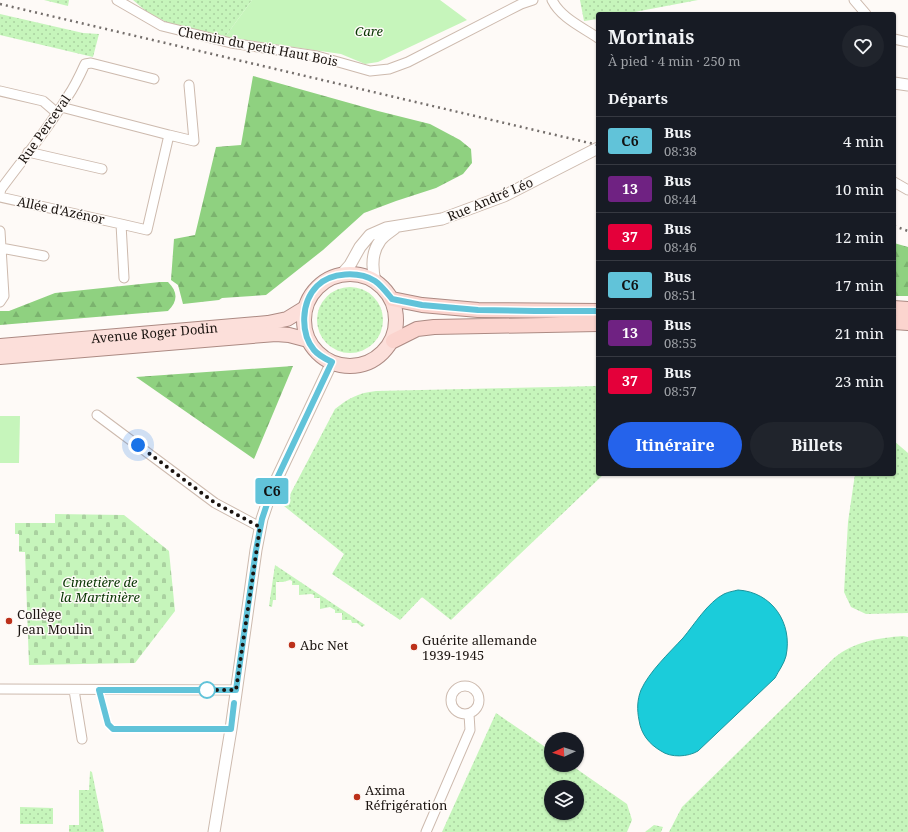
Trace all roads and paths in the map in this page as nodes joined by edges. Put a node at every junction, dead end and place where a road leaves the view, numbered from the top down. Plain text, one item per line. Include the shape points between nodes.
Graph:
1 (117, 0) edge
2 (533, 0) edge
3 (552, 0) edge
4 (854, 0) edge
5 (864, 12) edge
6 (596, 37) edge
7 (896, 39) edge
8 (908, 42) edge
9 (154, 79) dead end
10 (896, 83) edge
11 (190, 85) dead end
12 (908, 85) edge
13 (0, 91) edge
14 (59, 110) junction
15 (169, 135) junction
16 (596, 149) edge
17 (28, 152) junction
18 (102, 168) dead end
19 (896, 183) edge
20 (908, 190) edge
21 (0, 193) edge
22 (0, 197) edge
23 (121, 224) junction
24 (397, 227) junction
25 (0, 231) edge
26 (1, 248) junction
27 (44, 256) dead end
28 (341, 275) junction
29 (124, 278) dead end
30 (375, 281) junction
31 (392, 299) junction
32 (0, 302) edge
33 (305, 308) junction
34 (896, 308) edge
35 (908, 309) edge
36 (596, 311) edge
37 (896, 322) edge
38 (908, 323) edge
39 (596, 324) edge
40 (308, 340) junction
41 (393, 341) junction
42 (0, 346) edge
43 (0, 357) edge
44 (332, 362) junction
45 (96, 415) dead end
46 (260, 527) junction
47 (0, 689) edge
48 (74, 690) junction
49 (236, 690) junction
50 (469, 714) dead end
51 (82, 739) dead end
52 (214, 832) edge
53 (426, 832) edge

1 - 2 street, Chemin du petit Haut Bois via 155,23 174,30 231,43 317,56 376,71 408,62
3 - 6 street via 566,17
4 - 5 street
7 - 8 street
9 - 14 street, Rue Perceval via 91,63 85,64
10 - 12 street
11 - 15 street via 194,141
13 - 14 street via 43,101
14 - 15 street
14 - 17 street, Rue Perceval
15 - 23 street, Allée d'Azénor via 147,230
16 - 24 street, Rue André Léo via 504,196 442,219
17 - 18 street
17 - 21 street, Rue Perceval
19 - 20 street
22 - 23 street, Allée d'Azénor
23 - 29 street
24 - 28 street, Rue André Léo via 386,228 370,235
24 - 30 street, Rue André Léo via 380,240 377,246 372,262
25 - 26 street
26 - 27 street
26 - 32 street via 4,296
28 - 30 main road via 354,274
28 - 33 main road via 331,277 318,285
30 - 31 main road
31 - 36 highway via 422,305 478,310
31 - 41 main road via 397,320
33 - 40 main road via 304,324
33 - 42 main road, Avenue Roger Dodin via 287,319 268,323
34 - 35 highway
37 - 38 highway
39 - 41 highway via 434,327 417,329
40 - 43 main road, Avenue Roger Dodin via 276,334
40 - 44 main road via 316,352
41 - 44 main road via 376,360 361,366
44 - 46 street via 272,489
45 - 46 street via 215,503
46 - 49 street
47 - 48 street
48 - 49 street
48 - 51 street
49 - 52 street
50 - 53 street via 470,730

